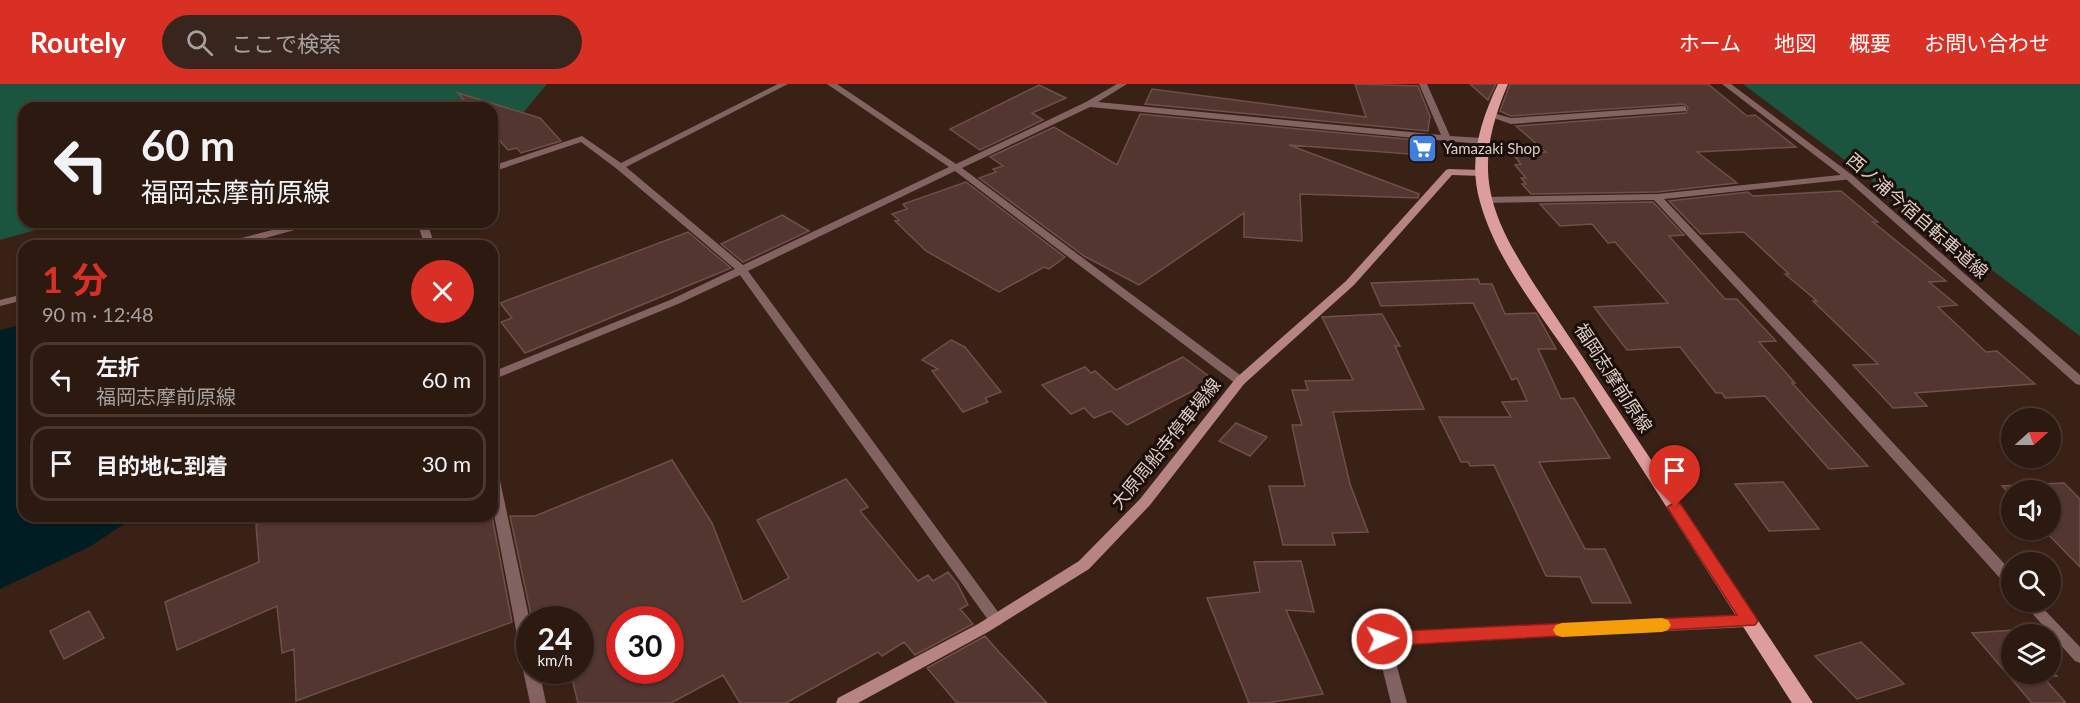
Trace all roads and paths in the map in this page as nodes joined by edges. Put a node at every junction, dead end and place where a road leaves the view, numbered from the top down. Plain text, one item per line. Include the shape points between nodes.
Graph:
1 (784, 84) edge
2 (831, 84) edge
3 (1123, 84) edge
4 (1423, 84) edge
5 (1503, 84) edge
6 (1726, 84) edge
7 (1089, 104) junction
8 (1683, 109) dead end
9 (1489, 115) junction
10 (1447, 138) junction
11 (1482, 141) junction
12 (620, 166) junction
13 (498, 167) edge
14 (954, 167) junction
15 (1481, 173) junction
16 (1849, 177) junction
17 (1657, 197) junction
18 (1485, 200) junction
19 (290, 228) edge
20 (246, 240) edge
21 (742, 270) junction
22 (18, 298) edge
23 (0, 303) edge
24 (498, 374) edge
25 (1240, 381) junction
26 (2080, 381) edge
27 (498, 501) edge
28 (2001, 570) edge
29 (519, 606) edge
30 (2038, 612) edge
31 (996, 620) junction
32 (1749, 621) junction
33 (2080, 657) edge
34 (534, 684) edge
35 (538, 703) edge
36 (844, 703) edge
37 (1399, 703) edge
38 (1803, 703) edge

1 - 12 street
2 - 14 street
3 - 7 street
4 - 10 street
5 - 9 main road, 福岡志摩前原線
6 - 16 street, 西ノ浦今宿自転車道線
7 - 10 street
7 - 14 street
8 - 9 street via 1511,121
9 - 11 main road, 福岡志摩前原線
10 - 11 street
11 - 15 main road, 福岡志摩前原線
12 - 13 street via 582,139
12 - 21 street
14 - 21 street
14 - 25 street
15 - 18 main road, 福岡志摩前原線
15 - 25 main road, 大原周船寺停車場線 via 1449,172 1350,283
16 - 17 street
16 - 26 street, 西ノ浦今宿自転車道線
17 - 18 street
17 - 28 street
18 - 32 main road, 福岡志摩前原線 via 1507,249
19 - 20 street
21 - 24 street
21 - 31 street
22 - 23 street
25 - 31 main road, 大原周船寺停車場線 via 1146,502 1084,565
27 - 29 street
30 - 33 street
31 - 36 main road, 大原周船寺停車場線
32 - 37 street via 1382,639
32 - 38 main road, 福岡志摩前原線
34 - 35 street

